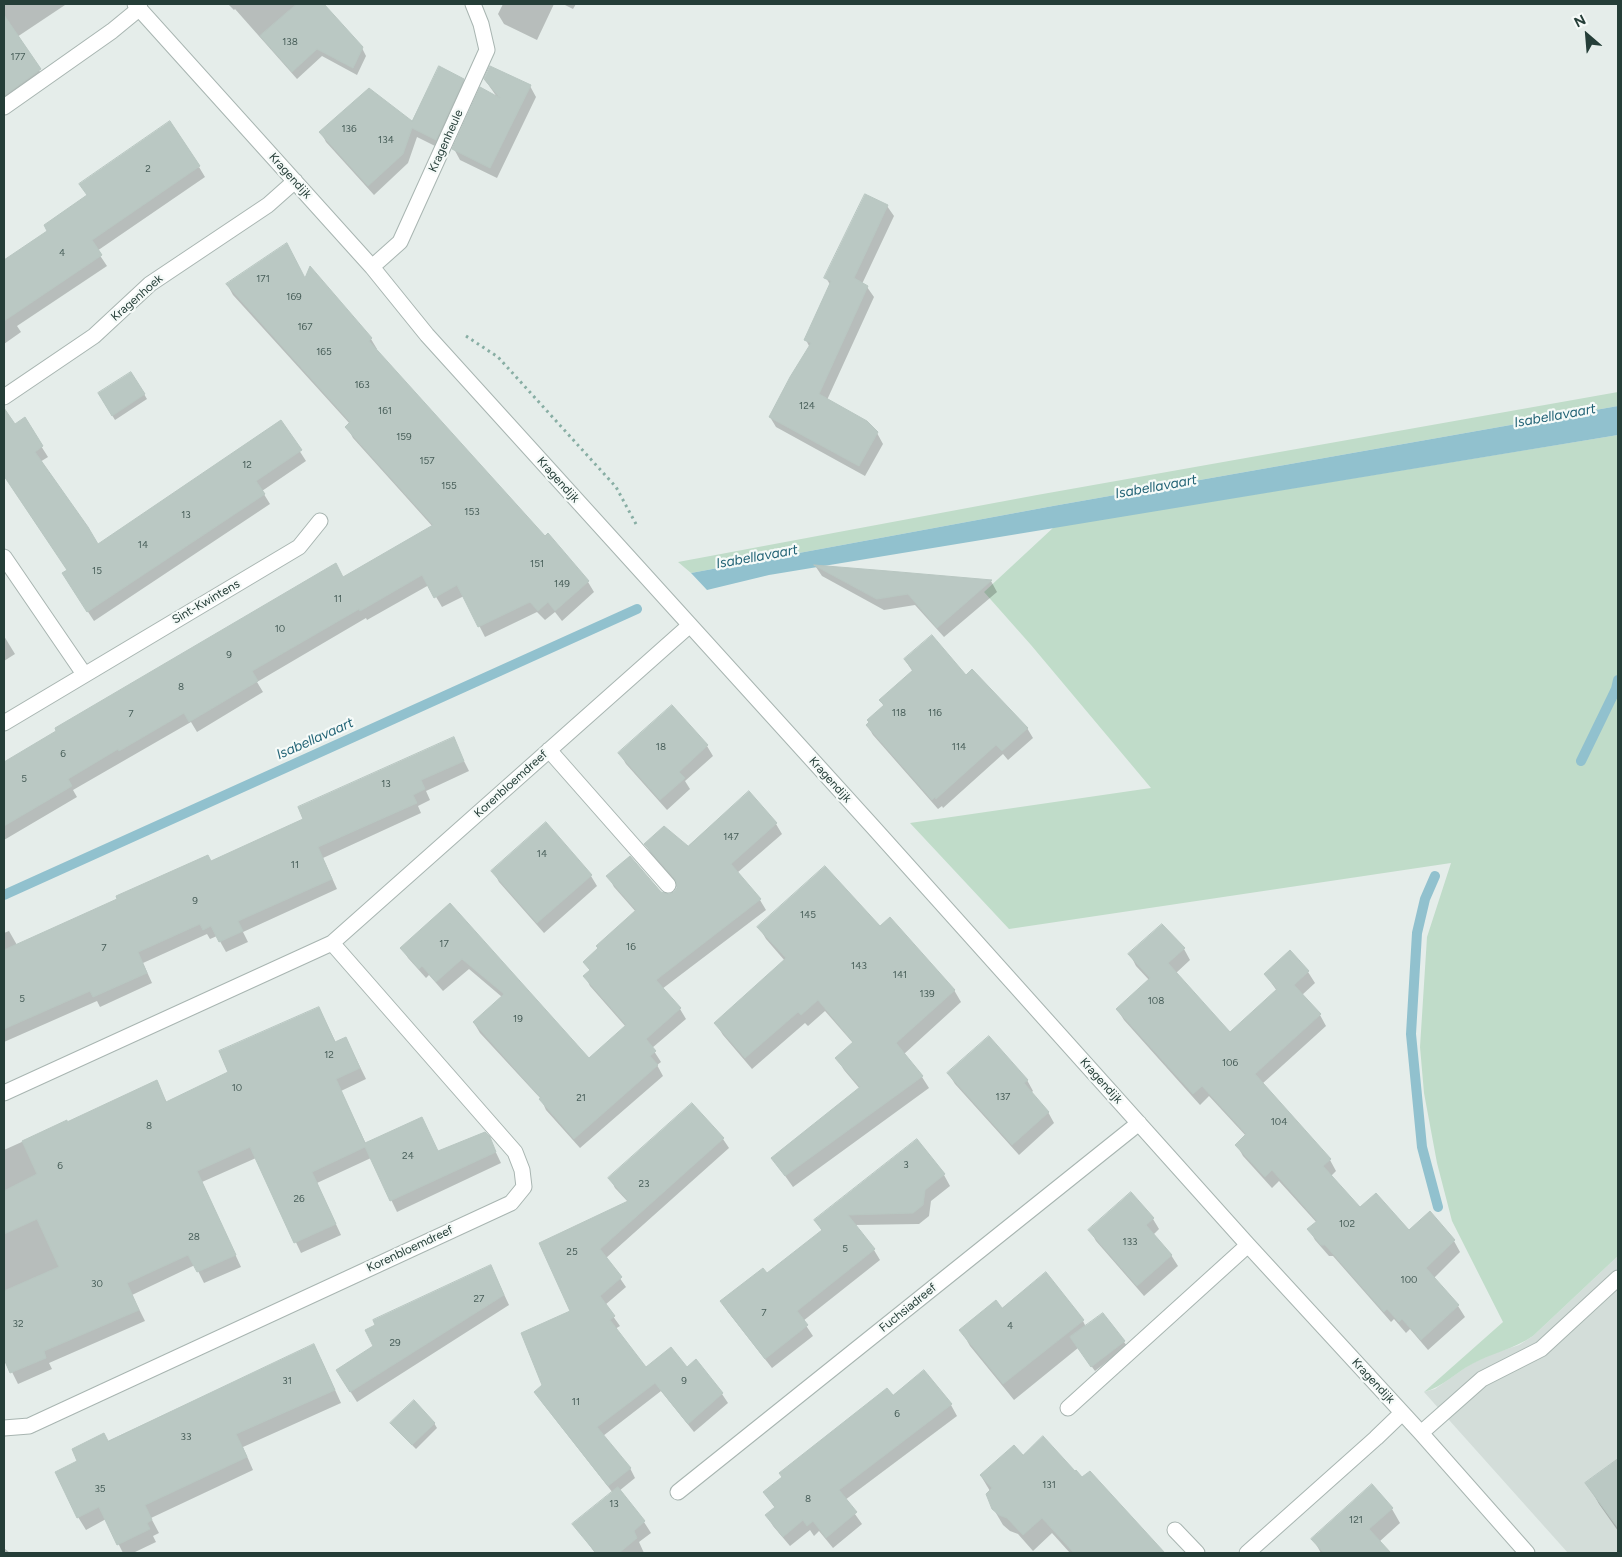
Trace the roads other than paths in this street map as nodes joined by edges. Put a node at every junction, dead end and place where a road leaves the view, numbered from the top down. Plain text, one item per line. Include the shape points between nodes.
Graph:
1 (472, 4) edge
2 (137, 6) edge
3 (4, 107) edge
4 (295, 181) junction
5 (372, 267) junction
6 (4, 397) edge
7 (320, 521) dead end
8 (4, 557) edge
9 (690, 625) junction
10 (84, 674) junction
11 (4, 723) edge
12 (549, 750) junction
13 (668, 885) dead end
14 (332, 943) junction
15 (4, 1093) edge
16 (1139, 1124) junction
17 (1248, 1245) junction
18 (1618, 1278) edge
19 (1068, 1408) dead end
20 (1402, 1412) junction
21 (4, 1428) edge
22 (1420, 1432) junction
23 (678, 1492) dead end
24 (1175, 1530) dead end
25 (1197, 1553) edge
26 (1247, 1553) edge
27 (1527, 1553) edge

1 - 5 street, Kragenheule via 482,24 487,50 400,242
2 - 3 street via 112,31
2 - 4 street, Kragendijk
4 - 5 street, Kragendijk
4 - 6 street, Kragenhoek via 268,205 150,284 94,336
5 - 9 street, Kragendijk via 427,336
7 - 10 street, Sint-Kwintens via 299,547
8 - 10 street
9 - 12 street, Korenbloemdreef
9 - 16 street, Kragendijk
10 - 11 street, Sint-Kwintens
12 - 13 street
12 - 14 street, Korenbloemdreef
14 - 15 street, Korenbloemdreef
14 - 21 street, Korenbloemdreef via 516,1152 524,1187 511,1203 29,1426
16 - 17 street, Kragendijk
16 - 23 street, Fuchsiadreef
17 - 19 street
17 - 20 street, Kragendijk
18 - 22 street via 1542,1349 1482,1379
20 - 22 street, Kragendijk
20 - 26 street
22 - 27 street, Kragendijk
24 - 25 street

